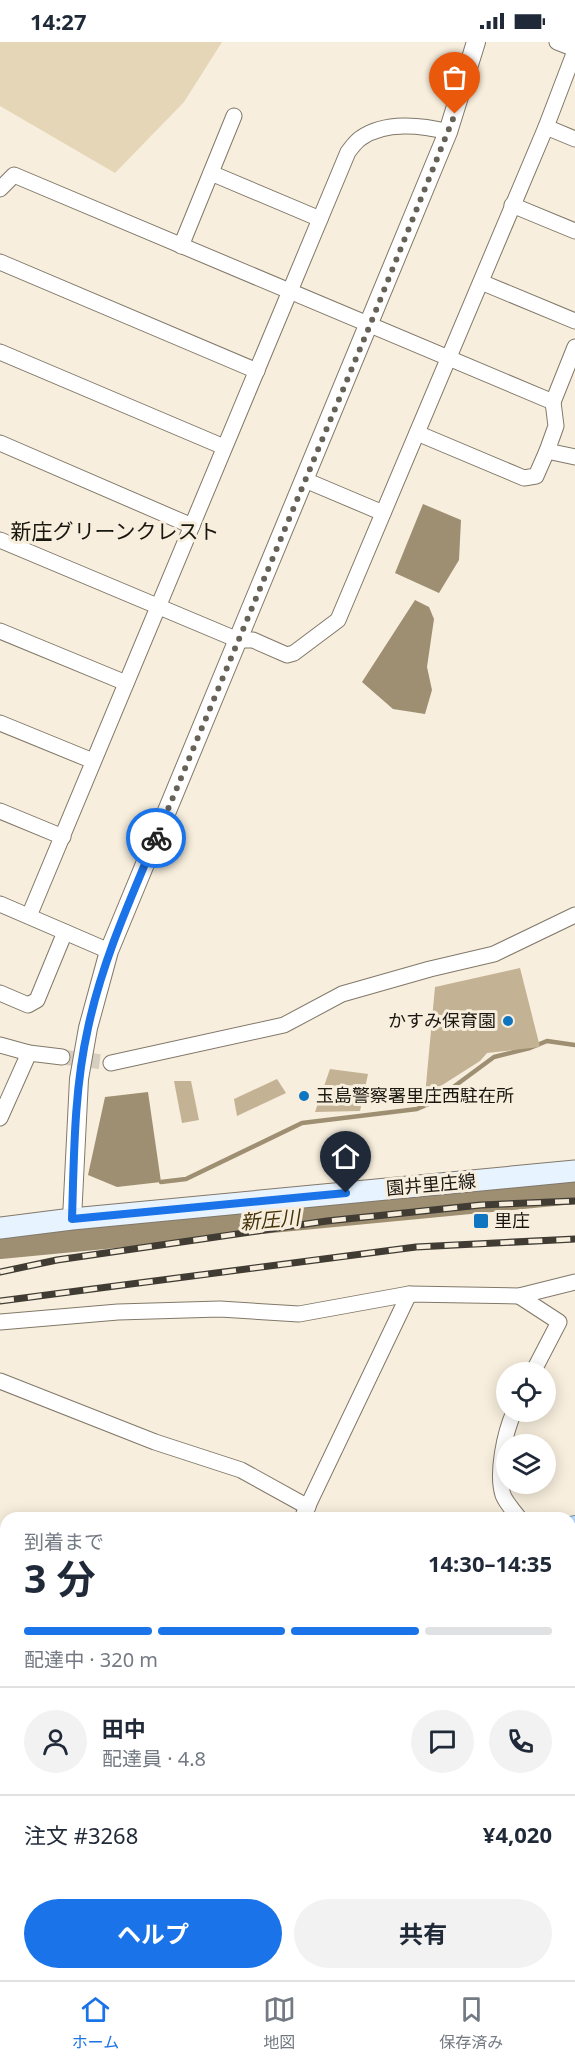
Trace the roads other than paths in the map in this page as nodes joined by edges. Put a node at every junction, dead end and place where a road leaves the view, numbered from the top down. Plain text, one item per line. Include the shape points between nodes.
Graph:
1 (476, 42) edge
2 (557, 42) edge
3 (575, 50) edge
4 (234, 116) dead end
5 (546, 127) junction
6 (448, 132) junction
7 (575, 139) edge
8 (211, 172) junction
9 (0, 189) edge
10 (512, 205) junction
11 (320, 219) junction
12 (575, 231) edge
13 (181, 246) junction
14 (0, 262) edge
15 (481, 282) junction
16 (291, 293) junction
17 (575, 321) edge
18 (370, 325) junction
19 (575, 348) edge
20 (0, 352) edge
21 (447, 359) junction
22 (257, 371) junction
23 (553, 402) junction
24 (417, 433) junction
25 (0, 443) edge
26 (224, 447) junction
27 (547, 451) junction
28 (575, 457) edge
29 (305, 480) junction
30 (382, 513) junction
31 (192, 526) junction
32 (0, 540) edge
33 (159, 606) junction
34 (0, 631) edge
35 (238, 640) junction
36 (126, 683) junction
37 (0, 723) edge
38 (93, 761) junction
39 (0, 811) edge
40 (63, 837) junction
41 (0, 904) edge
42 (575, 915) edge
43 (29, 916) junction
44 (65, 932) junction
45 (109, 951) junction
46 (0, 993) edge
47 (0, 1045) edge
48 (29, 1053) junction
49 (62, 1057) tunnel mouth
50 (111, 1063) tunnel mouth
51 (0, 1118) edge
52 (575, 1171) edge
53 (72, 1219) junction
54 (0, 1228) edge
55 (575, 1282) edge
56 (409, 1294) junction
57 (519, 1296) junction
58 (0, 1322) edge
59 (538, 1362) edge
60 (0, 1381) edge
61 (509, 1422) edge
62 (304, 1512) edge
63 (305, 1512) edge
64 (515, 1512) edge

1 - 6 street
2 - 3 street
3 - 5 street
4 - 8 street
5 - 7 street
5 - 10 street
6 - 11 street via 401,126 371,132 359,139 348,152
6 - 18 street
8 - 11 street
8 - 13 street
9 - 13 street via 14,175
10 - 12 street
10 - 15 street
11 - 16 street
13 - 16 street
14 - 22 street
15 - 17 street
15 - 21 street
16 - 18 street
16 - 22 street
18 - 21 street
18 - 29 street
19 - 23 street
20 - 26 street
21 - 23 street
21 - 24 street
22 - 26 street
23 - 27 street via 556,426
24 - 27 street via 524,478 536,476
24 - 30 street
25 - 31 street
26 - 31 street
27 - 28 street
29 - 30 street
29 - 35 street
30 - 35 street via 338,620 287,655 253,640
31 - 33 street
32 - 33 street
33 - 35 street
33 - 36 street
34 - 36 street
35 - 45 street
36 - 38 street
37 - 38 street
38 - 40 street
39 - 40 street
40 - 43 street
41 - 43 street
42 - 50 street via 494,954 342,994 284,1025
43 - 44 street
44 - 45 street
44 - 46 street via 37,1000 28,1005
45 - 53 street via 79,1079
47 - 48 street
48 - 49 street
48 - 51 street
52 - 53 main road, 園井里庄線
53 - 54 main road, 園井里庄線
55 - 57 street
56 - 57 street
56 - 58 street via 299,1314 220,1309 118,1312
56 - 63 street
57 - 59 street via 559,1322
60 - 62 street via 155,1442 241,1470
61 - 64 street via 500,1478 504,1497

